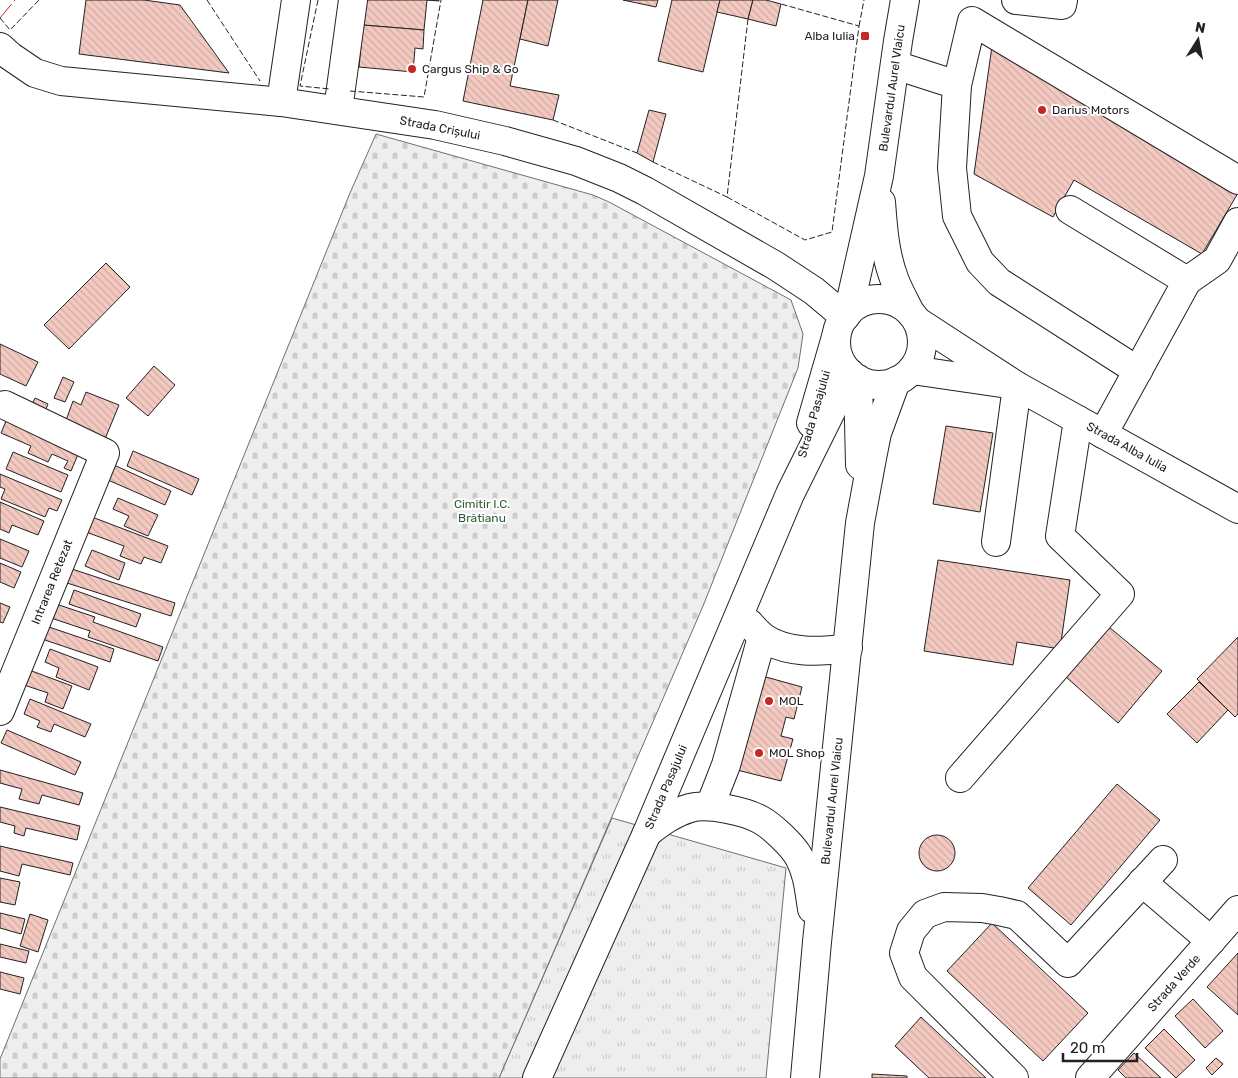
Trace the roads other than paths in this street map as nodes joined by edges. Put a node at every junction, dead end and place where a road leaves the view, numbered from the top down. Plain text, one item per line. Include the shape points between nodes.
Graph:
1 (296, 0) edge
2 (352, 0) edge
3 (905, 0) edge
4 (1016, 0) edge
5 (1063, 0) edge
6 (0, 47) edge
7 (895, 64) junction
8 (957, 85) junction
9 (281, 102) junction
10 (338, 110) junction
11 (879, 176) junction
12 (1238, 180) edge
13 (1070, 210) dead end
14 (1238, 222) edge
15 (1187, 281) junction
16 (913, 315) junction
17 (843, 321) junction
18 (1138, 372) junction
19 (904, 375) junction
20 (854, 376) junction
21 (1017, 386) junction
22 (5, 405) dead end
23 (1078, 420) junction
24 (1104, 434) junction
25 (790, 494) junction
26 (1238, 509) edge
27 (860, 523) junction
28 (996, 542) dead end
29 (740, 614) junction
30 (762, 637) junction
31 (848, 648) junction
32 (0, 711) edge
33 (960, 778) dead end
34 (710, 806) junction
35 (646, 833) junction
36 (1163, 860) dead end
37 (1142, 882) junction
38 (1238, 910) edge
39 (1211, 941) junction
40 (817, 942) junction
41 (537, 1078) edge
42 (805, 1078) edge
43 (1014, 1078) edge
44 (1090, 1078) edge

1 - 9 main road
2 - 10 main road
3 - 7 main road, Bulevardul Aurel Vlaicu
4 - 5 main road via 1062,5
6 - 9 main road, Strada Crișului via 35,72 61,81
7 - 8 main road
7 - 11 main road, Bulevardul Aurel Vlaicu
8 - 12 main road via 972,22
8 - 18 main road via 952,168 957,216 980,262 998,282
9 - 10 main road, Strada Crișului
10 - 17 main road, Strada Crișului via 435,125 496,139 576,161 619,178 776,266 814,291
11 - 16 main road, Bulevardul Aurel Vlaicu via 887,253 895,280
11 - 17 main road, Bulevardul Aurel Vlaicu
13 - 15 main road
14 - 15 main road via 1217,260
15 - 18 main road
16 - 17 main road via 897,302 870,300 857,305
16 - 19 main road via 922,333 922,346 919,358
16 - 21 main road, Strada Alba Iulia
17 - 20 main road via 837,345 839,356
17 - 25 main road, Strada Pasajului
18 - 24 main road
19 - 20 main road via 884,384 873,384
19 - 21 main road, Strada Alba Iulia
19 - 27 main road, Bulevardul Aurel Vlaicu via 877,433
20 - 25 main road, Strada Pasajului
20 - 27 main road, Bulevardul Aurel Vlaicu
21 - 23 main road, Strada Alba Iulia
21 - 28 main road
22 - 32 main road, Intrarea Retezat via 105,453
23 - 24 main road, Strada Alba Iulia
23 - 33 main road via 1060,536 1120,594
24 - 26 main road, Strada Alba Iulia
25 - 29 main road, Strada Pasajului
27 - 31 main road, Bulevardul Aurel Vlaicu
29 - 30 main road
29 - 35 main road, Strada Pasajului
30 - 31 main road via 777,645 799,650 822,652
30 - 34 main road via 726,765
31 - 40 main road, Bulevardul Aurel Vlaicu
34 - 35 main road via 690,808 670,816
34 - 40 main road via 760,819 778,832 798,855 807,875
35 - 41 main road, Strada Pasajului
36 - 37 main road
37 - 39 main road
37 - 43 main road via 1068,963 1017,916 982,908 944,907 925,914 911,931 904,953 913,977
38 - 39 main road, Strada Verde
39 - 44 main road, Strada Verde
40 - 42 main road, Bulevardul Aurel Vlaicu

